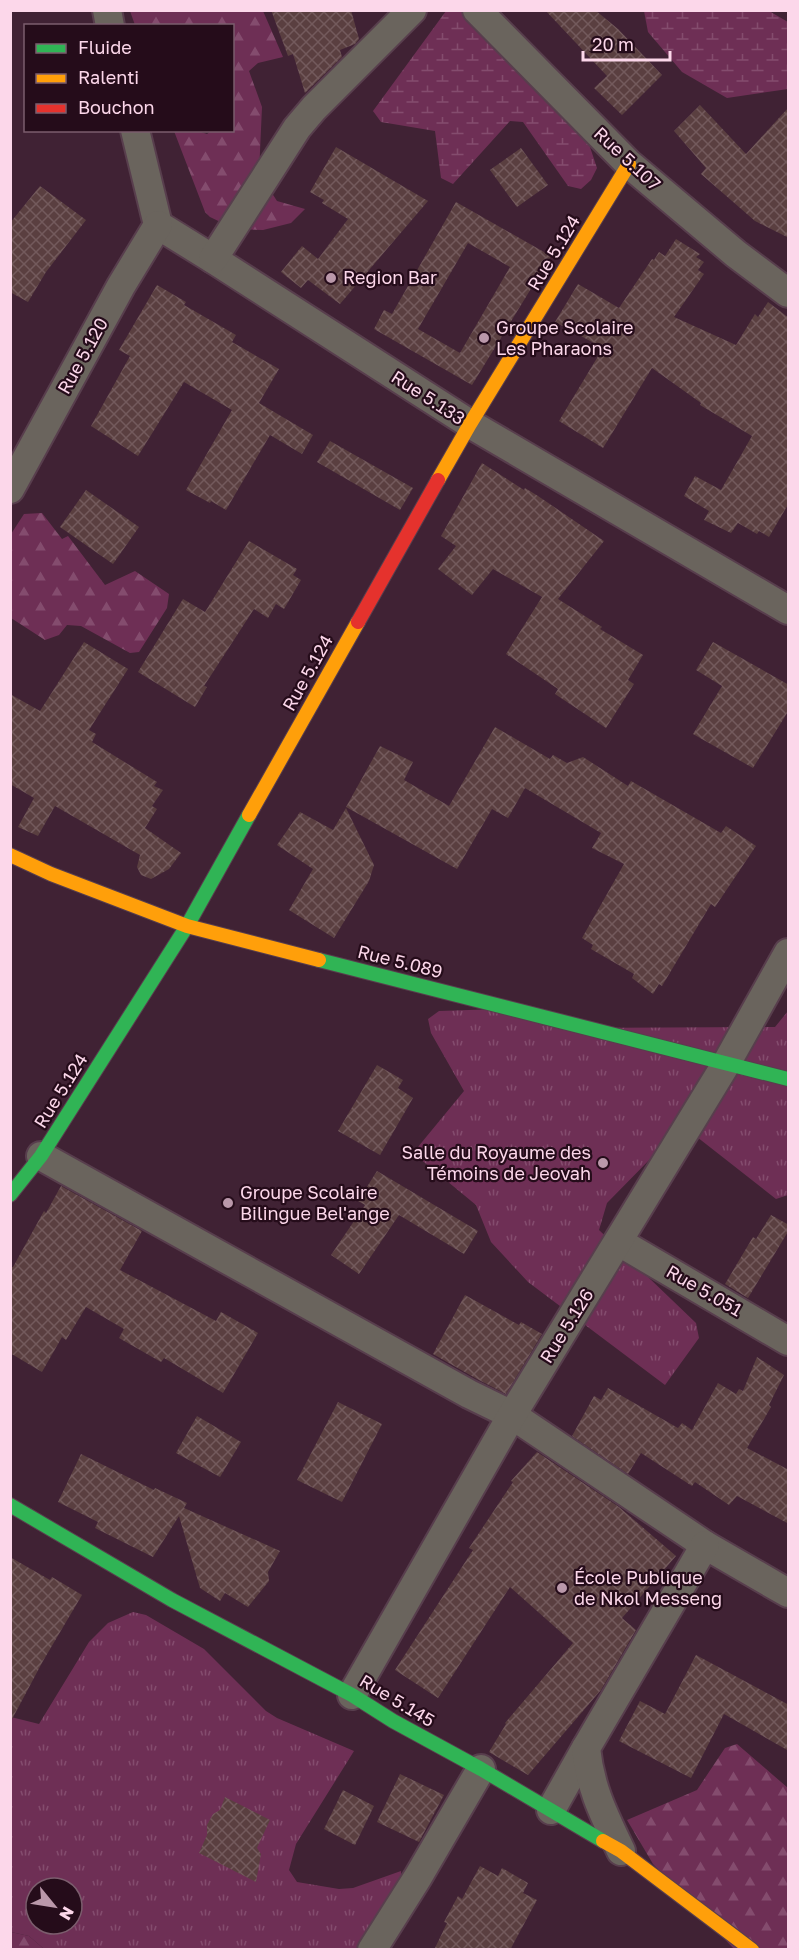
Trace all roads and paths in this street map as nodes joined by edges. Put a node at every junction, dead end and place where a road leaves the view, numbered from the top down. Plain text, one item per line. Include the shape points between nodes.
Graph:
1 (412, 10) edge
2 (477, 10) edge
3 (135, 132) edge
4 (629, 164) junction
5 (158, 225) junction
6 (213, 259) junction
7 (789, 293) edge
8 (470, 424) junction
9 (10, 489) edge
10 (789, 610) edge
11 (10, 855) edge
12 (187, 926) junction
13 (789, 953) edge
14 (726, 1064) junction
15 (789, 1079) edge
16 (41, 1156) junction
17 (10, 1195) edge
18 (619, 1242) junction
19 (789, 1341) edge
20 (512, 1415) junction
21 (10, 1505) edge
22 (705, 1545) junction
23 (789, 1593) edge
24 (352, 1695) junction
25 (586, 1748) junction
26 (481, 1769) junction
27 (551, 1810) junction
28 (621, 1851) junction
29 (372, 1950) edge
30 (752, 1950) edge

1 - 6 street via 297,128
2 - 4 street, Rue 5.107
3 - 5 street
4 - 7 street, Rue 5.107
4 - 8 street, Rue 5.124
5 - 6 street, Rue 5.133
5 - 9 street, Rue 5.120
6 - 8 street, Rue 5.133
8 - 10 street, Rue 5.133
8 - 12 street, Rue 5.124
11 - 12 street, Rue 5.089
12 - 14 street, Rue 5.089
12 - 16 street, Rue 5.124
13 - 14 street, Rue 5.126
14 - 15 street, Rue 5.089
14 - 18 street, Rue 5.126
16 - 17 street, Rue 5.124
16 - 20 street
18 - 19 street, Rue 5.051
18 - 20 street, Rue 5.126
20 - 22 street
20 - 24 street, Rue 5.126
21 - 24 street, Rue 5.145 via 172,1600
22 - 23 street
22 - 25 street
24 - 26 street, Rue 5.145
25 - 27 street
25 - 28 street via 595,1795
26 - 27 street, Rue 5.145
26 - 29 street
27 - 28 street, Rue 5.145
28 - 30 street, Rue 5.145

